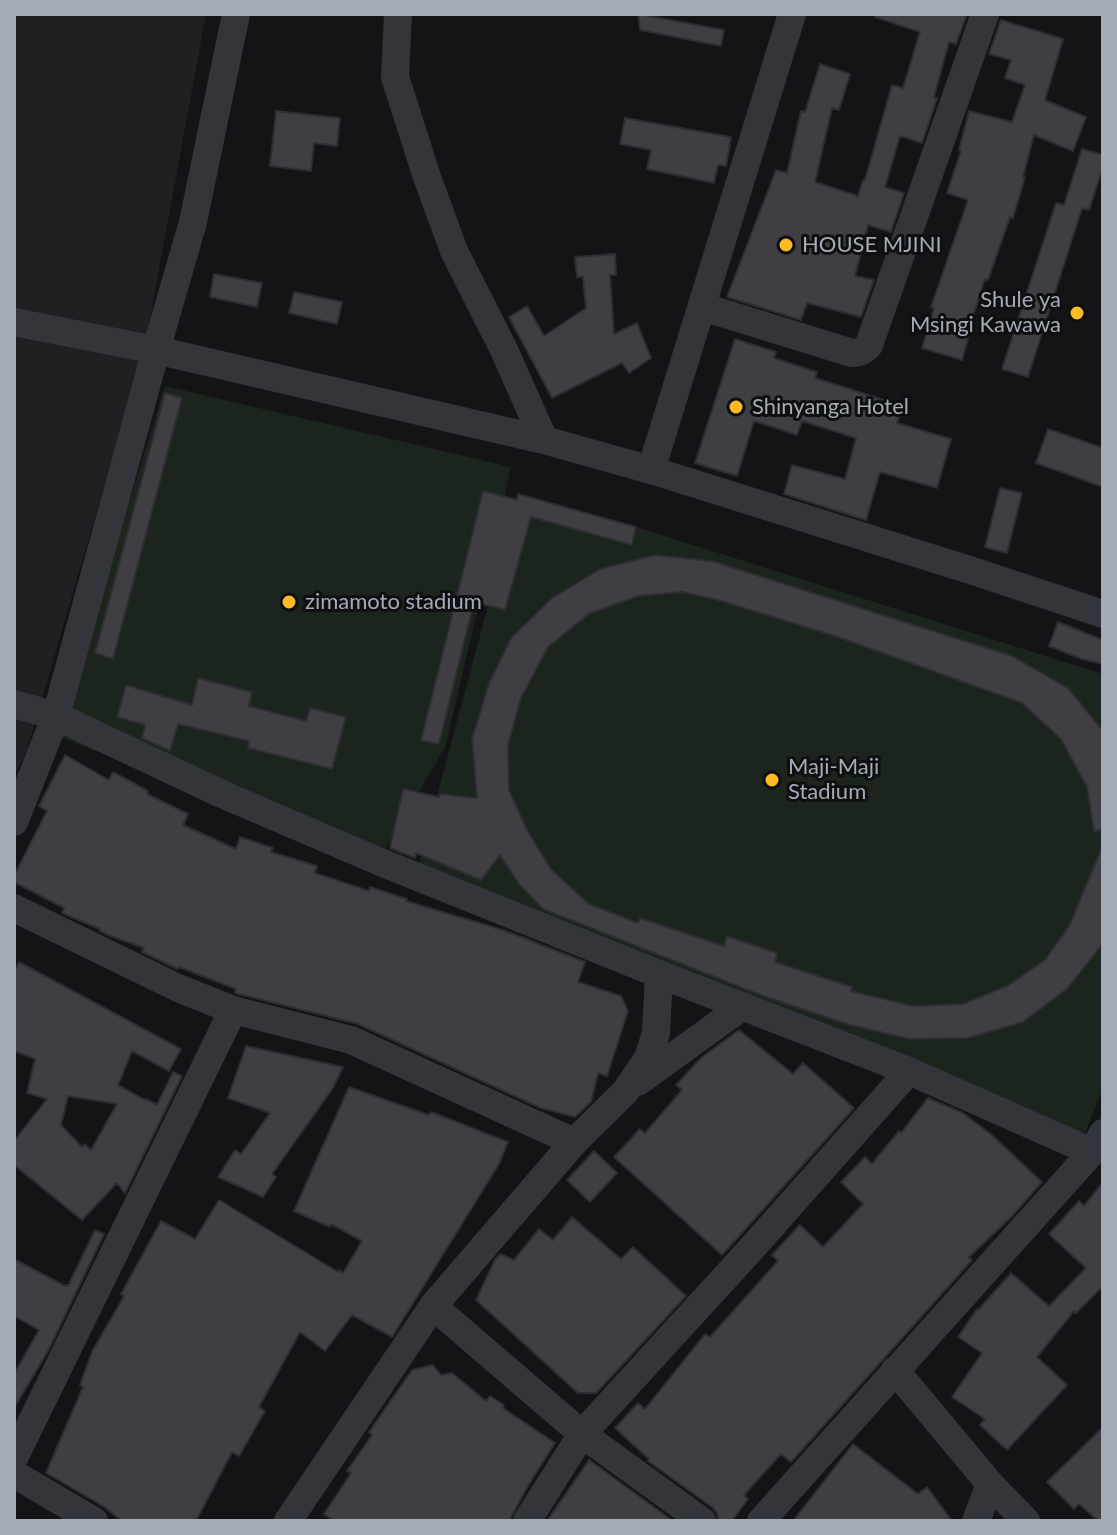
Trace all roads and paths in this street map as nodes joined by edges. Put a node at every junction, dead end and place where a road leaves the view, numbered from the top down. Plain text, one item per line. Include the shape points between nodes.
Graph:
1 (236, 14) edge
2 (398, 14) edge
3 (985, 14) edge
4 (787, 15) edge
5 (703, 307) junction
6 (14, 322) edge
7 (156, 350) junction
8 (544, 440) junction
9 (651, 470) junction
10 (1103, 614) edge
11 (14, 704) edge
12 (56, 716) junction
13 (14, 822) edge
14 (14, 908) edge
15 (659, 974) junction
16 (743, 1006) junction
17 (233, 1010) junction
18 (909, 1071) junction
19 (625, 1092) junction
20 (574, 1142) junction
21 (1098, 1142) edge
22 (433, 1306) junction
23 (895, 1370) junction
24 (582, 1434) junction
25 (14, 1458) edge
26 (14, 1474) edge
27 (990, 1484) junction
28 (94, 1521) edge
29 (288, 1521) edge
30 (527, 1521) edge
31 (702, 1521) edge
32 (761, 1521) edge
33 (976, 1521) edge
34 (1026, 1521) edge

1 - 7 street via 193,222
2 - 8 street via 395,77 427,177 454,251
3 - 5 street via 864,351 852,353
4 - 5 street
5 - 9 street
6 - 7 street
7 - 8 street
7 - 12 street
8 - 9 street
9 - 10 street
11 - 12 street
12 - 13 street
12 - 15 street via 378,861
14 - 17 street
15 - 16 street
15 - 19 street via 656,1033 648,1058
16 - 18 street
16 - 19 street
17 - 20 street via 351,1040
17 - 25 street
18 - 21 street
18 - 24 street
19 - 20 street
20 - 22 street
21 - 23 street
22 - 24 street
22 - 29 street
23 - 27 street
23 - 32 street
24 - 30 street
24 - 31 street
26 - 28 street
27 - 33 street
27 - 34 street

